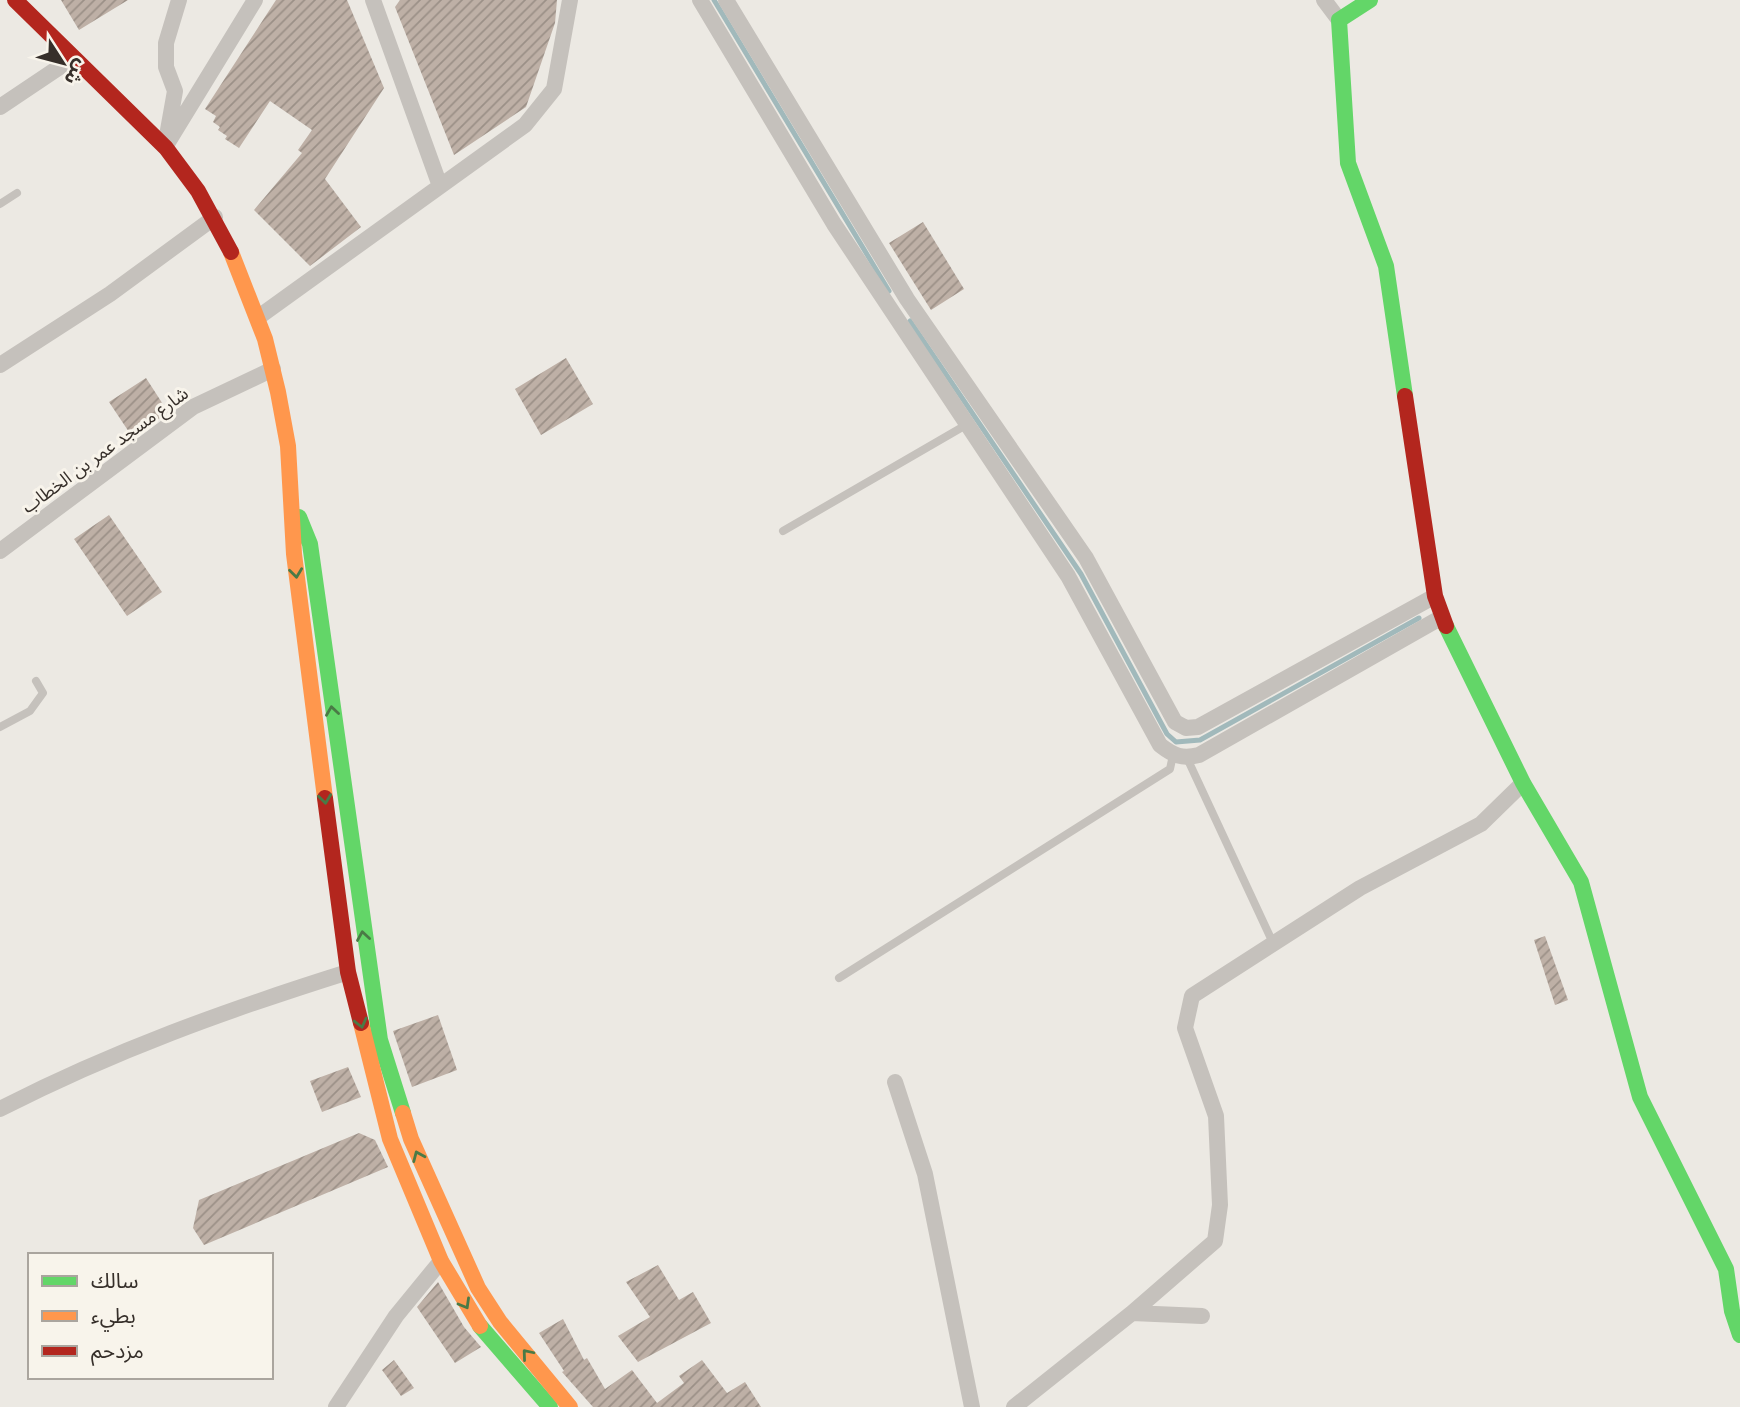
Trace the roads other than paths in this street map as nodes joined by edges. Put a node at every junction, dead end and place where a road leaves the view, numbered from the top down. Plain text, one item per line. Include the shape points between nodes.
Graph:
1 (15, 0) edge
2 (179, 0) edge
3 (255, 0) edge
4 (373, 0) edge
5 (570, 0) edge
6 (700, 0) edge
7 (726, 0) edge
8 (1324, 0) edge
9 (1370, 0) edge
10 (1339, 20) junction
11 (73, 58) junction
12 (0, 107) edge
13 (165, 147) junction
14 (440, 186) junction
15 (17, 193) dead end
16 (0, 204) edge
17 (215, 217) junction
18 (907, 299) junction
19 (889, 311) junction
20 (260, 316) junction
21 (0, 365) edge
22 (273, 369) junction
23 (966, 425) junction
24 (294, 505) junction
25 (783, 531) dead end
26 (0, 551) edge
27 (1435, 596) junction
28 (1442, 617) junction
29 (36, 681) dead end
30 (0, 727) edge
31 (1180, 757) junction
32 (1523, 783) junction
33 (1274, 945) junction
34 (348, 972) junction
35 (839, 978) dead end
36 (895, 1082) dead end
37 (0, 1109) edge
38 (441, 1261) junction
39 (1737, 1295) edge
40 (1132, 1313) junction
41 (1202, 1316) dead end
42 (1740, 1335) edge
43 (336, 1407) edge
44 (550, 1407) edge
45 (570, 1407) edge
46 (972, 1407) edge
47 (1014, 1407) edge

1 - 11 main road
2 - 13 street via 166,43 166,66 175,90
3 - 13 street
4 - 14 street
5 - 14 street via 554,89 525,125
6 - 19 street
7 - 18 street
8 - 10 street
9 - 10 main road
10 - 27 main road via 1348,163 1387,267
11 - 12 street
11 - 13 main road
13 - 17 main road
14 - 20 street
15 - 16 lane
17 - 20 main road
17 - 21 street via 110,294
18 - 19 street
18 - 27 street via 1087,558 1175,722 1186,728 1198,727
19 - 23 street
20 - 22 main road
22 - 24 main road
22 - 26 street, شارع مسجد عمر بن الخطاب via 193,407
23 - 25 lane
23 - 31 street via 1068,576 1160,745
24 -> 34 main road via 294,554
45 -> 24 main road via 478,1288 411,1139 380,1040 310,544
27 - 28 main road
28 - 31 street via 1199,755
28 - 32 main road
29 - 30 lane via 43,693 30,711
31 - 33 lane
31 - 35 lane via 1170,769
32 - 33 street via 1481,824 1360,888
32 - 39 main road via 1581,882 1640,1097
33 - 40 street via 1192,996 1185,1028 1216,1116 1220,1205 1215,1241
34 - 37 street via 217,1013 64,1076
34 -> 38 main road via 390,1139
36 - 46 street via 925,1174
38 - 43 street via 396,1316
38 -> 44 main road via 475,1320
39 - 42 main road via 1732,1321
40 - 41 street
40 - 47 street

